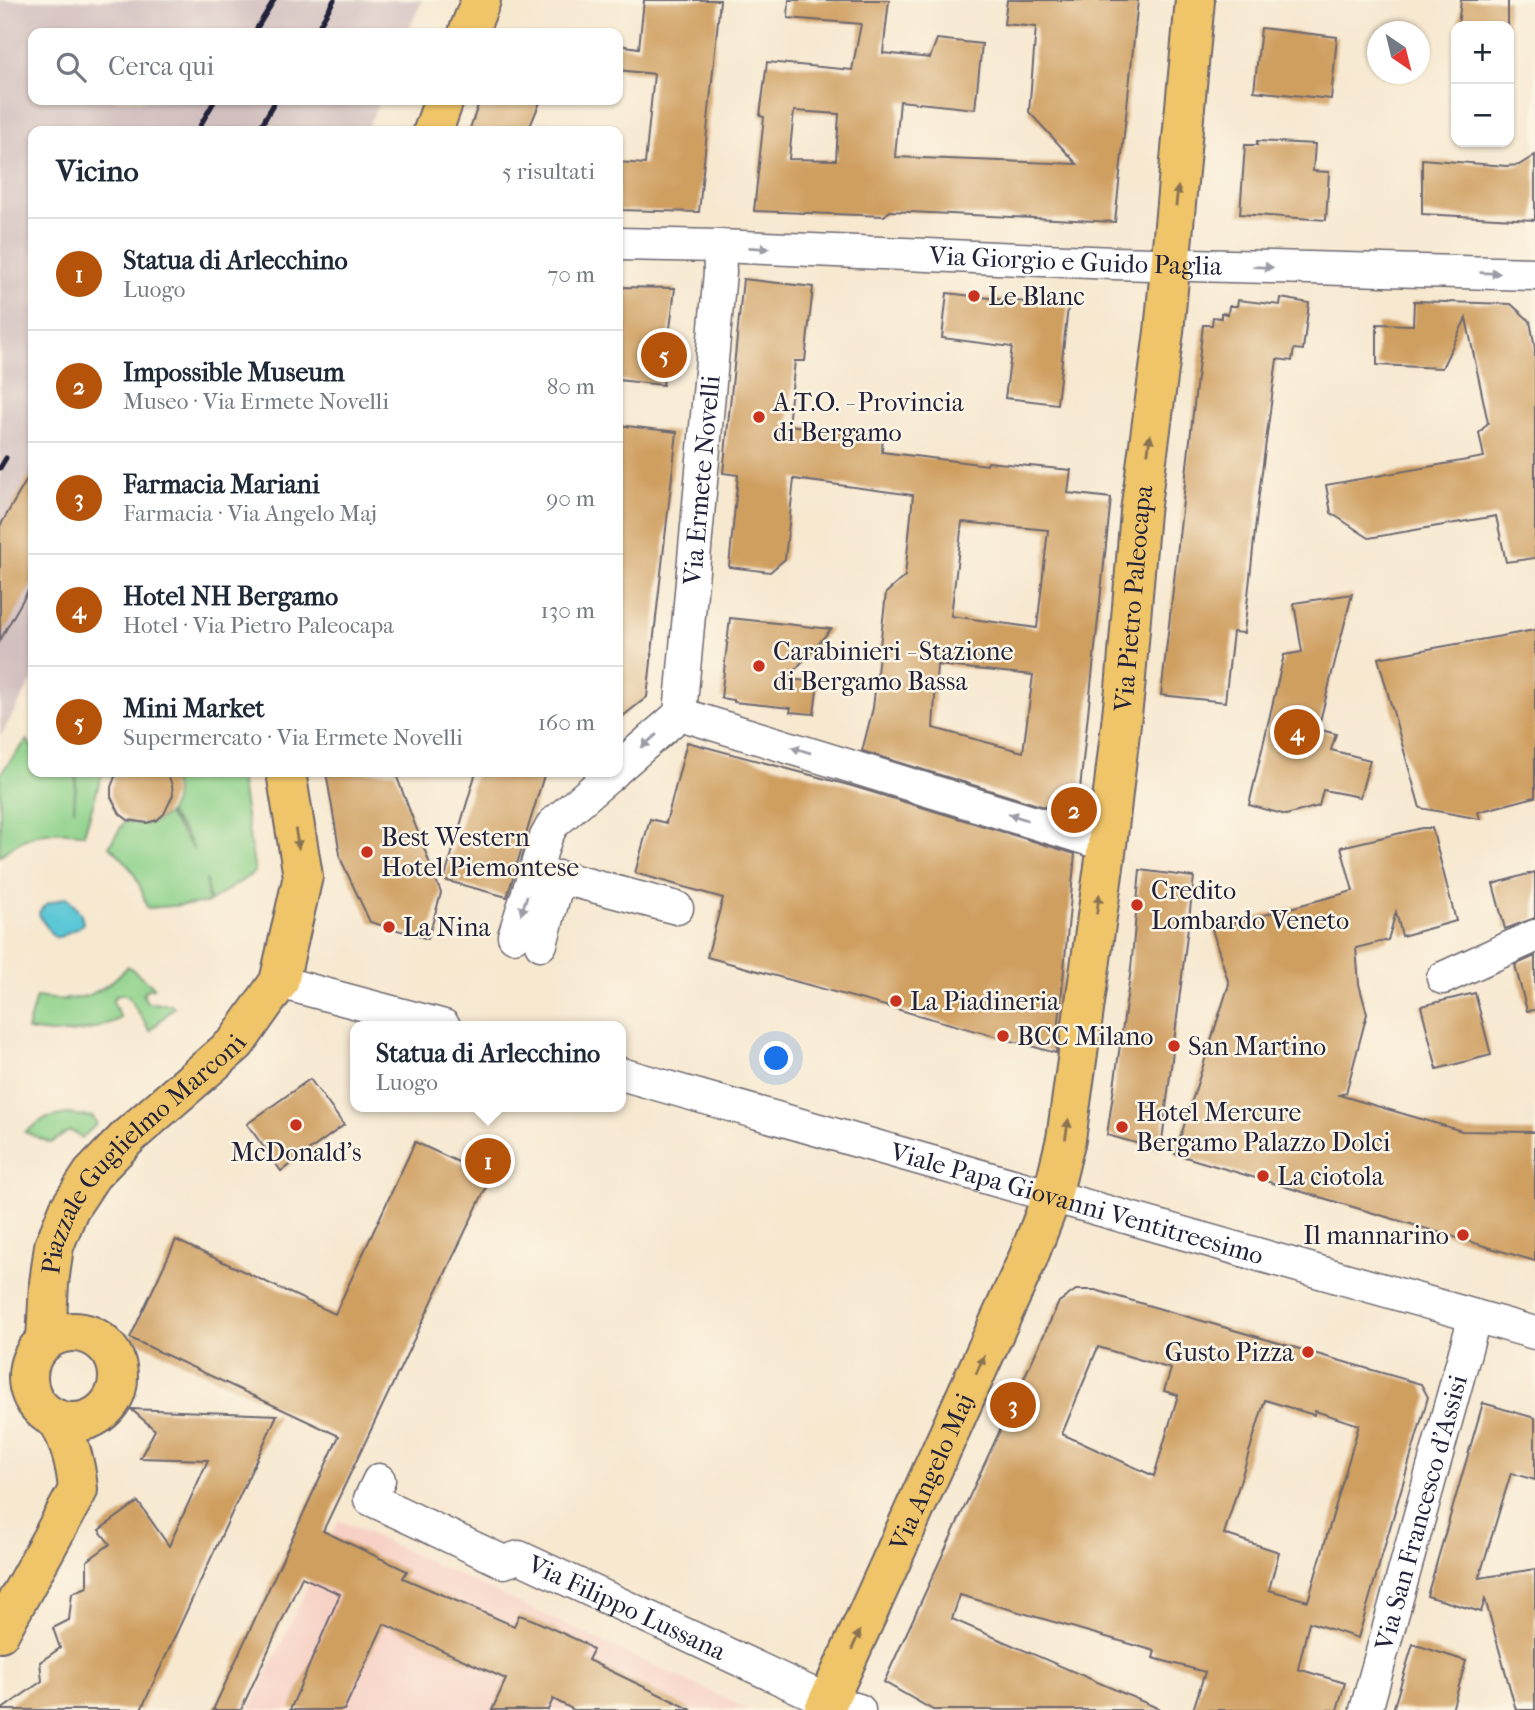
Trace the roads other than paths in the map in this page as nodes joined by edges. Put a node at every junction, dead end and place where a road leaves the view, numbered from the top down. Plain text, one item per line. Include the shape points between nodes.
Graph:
1 (481, 0) edge
2 (1195, 0) edge
3 (470, 28) edge
4 (442, 105) edge
5 (435, 126) edge
6 (623, 244) edge
7 (719, 246) junction
8 (1170, 264) junction
9 (1535, 274) edge
10 (681, 713) junction
11 (623, 764) edge
12 (287, 777) edge
13 (608, 777) edge
14 (1107, 845) junction
15 (677, 908) dead end
16 (1535, 936) edge
17 (1443, 978) dead end
18 (279, 982) junction
19 (425, 1021) edge
20 (626, 1075) edge
21 (1052, 1196) junction
22 (1475, 1316) junction
23 (1535, 1333) edge
24 (46, 1340) junction
25 (57, 1419) junction
26 (379, 1480) dead end
27 (0, 1632) edge
28 (837, 1707) edge
29 (1366, 1710) edge

1 - 3 main road
8 -> 2 main road, Via Pietro Paleocapa
4 - 5 main road
6 - 7 street, Via Giorgio e Guido Paglia
7 -> 8 street, Via Giorgio e Guido Paglia
7 - 10 street, Via Ermete Novelli
8 -> 9 street, Via Giorgio e Guido Paglia
14 -> 8 main road, Via Pietro Paleocapa
10 -> 11 street
14 -> 10 street
12 -> 18 main road via 303,876
13 -> 15 street via 553,824 546,837 527,940 559,877
21 -> 14 main road, Via Pietro Paleocapa via 1066,1139
16 - 17 street
18 - 19 street
18 - 24 main road, Piazzale Guglielmo Marconi via 236,1043 101,1162 69,1209 54,1246
20 - 21 street, Viale Papa Giovanni Ventitreesimo
21 - 22 street, Viale Papa Giovanni Ventitreesimo
28 -> 21 main road, Via Angelo Maj
22 - 23 street, Viale Papa Giovanni Ventitreesimo
22 - 29 street, Via San Francesco d'Assisi
24 - 25 main road, Piazzale Guglielmo Marconi via 33,1355 28,1387 41,1409
24 - 25 main road via 75,1331 93,1336 111,1352 118,1372 114,1395 104,1409 84,1421
25 - 27 main road via 76,1467 78,1490
26 - 28 street, Via Filippo Lussana via 370,1499 504,1562 519,1557

